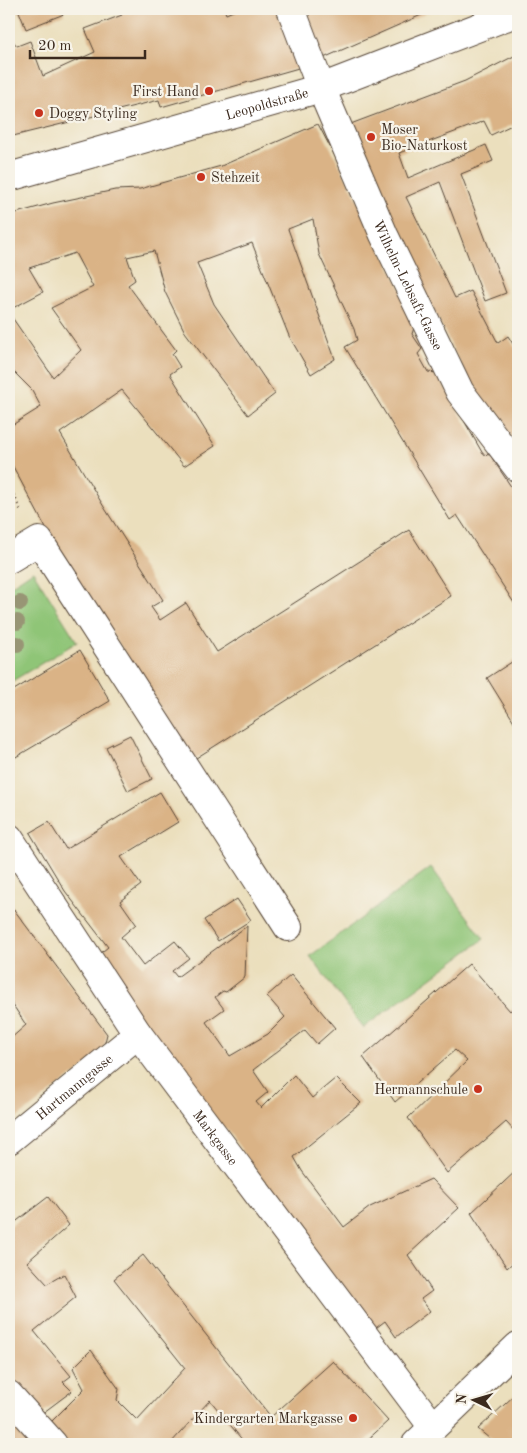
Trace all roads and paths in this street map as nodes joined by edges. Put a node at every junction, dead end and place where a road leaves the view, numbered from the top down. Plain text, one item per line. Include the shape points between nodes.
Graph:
1 (291, 9) edge
2 (518, 12) edge
3 (321, 88) junction
4 (9, 177) edge
5 (518, 468) edge
6 (14, 497) dead end
7 (9, 501) edge
8 (9, 559) edge
9 (9, 838) edge
10 (288, 926) dead end
11 (138, 1034) junction
12 (9, 1140) edge
13 (518, 1346) edge
14 (9, 1395) edge
15 (424, 1436) edge
16 (53, 1444) edge

1 - 3 street, Wilhelm-Lebsaft-Gasse
2 - 3 street, Leopoldstraße
3 - 4 street, Leopoldstraße
3 - 5 street, Wilhelm-Lebsaft-Gasse via 384,235 460,392
6 - 7 path
8 - 10 street via 39,541
9 - 11 street, Markgasse
11 - 12 street, Hartmanngasse
11 - 15 street, Markgasse
13 - 15 street
14 - 16 street

